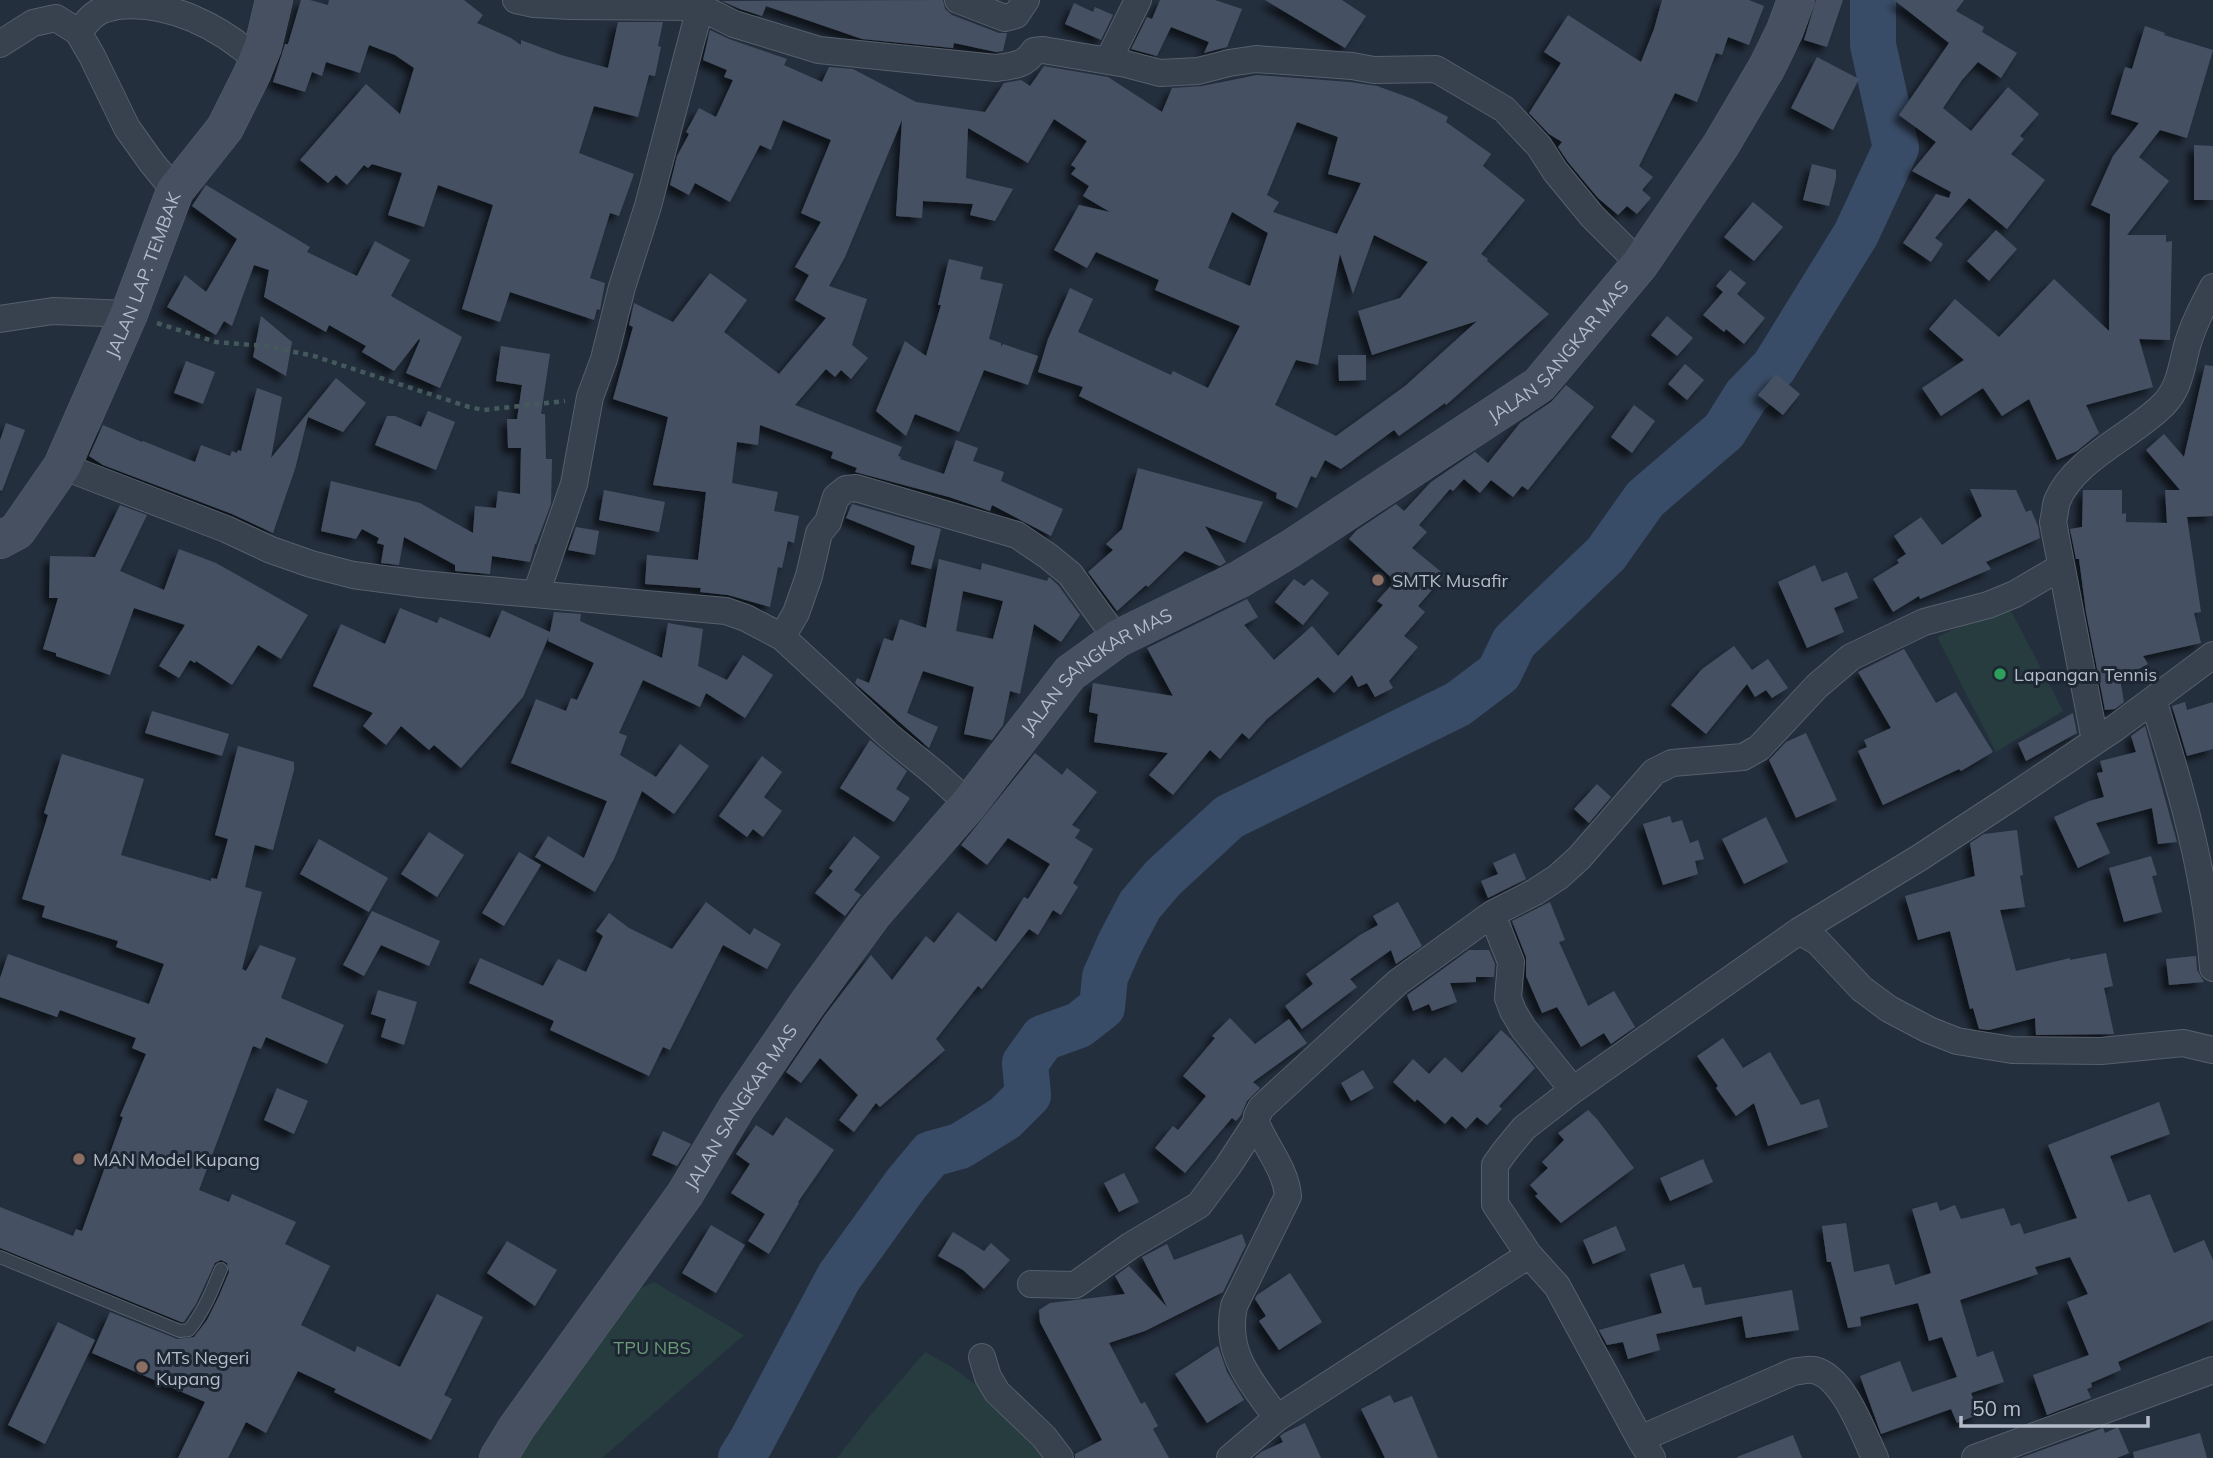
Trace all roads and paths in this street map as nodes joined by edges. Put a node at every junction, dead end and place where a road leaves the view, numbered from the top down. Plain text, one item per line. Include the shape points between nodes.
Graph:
1 (274, 0) edge
2 (516, 0) edge
3 (958, 0) edge
4 (1026, 0) edge
5 (1138, 0) edge
6 (1796, 0) edge
7 (701, 3) edge
8 (78, 32) junction
9 (0, 44) edge
10 (257, 60) junction
11 (1108, 61) junction
12 (175, 191) junction
13 (1640, 264) junction
14 (2213, 287) edge
15 (129, 314) junction
16 (0, 319) edge
17 (590, 397) junction
18 (62, 466) junction
19 (0, 540) edge
20 (2061, 567) junction
21 (536, 594) junction
22 (782, 637) junction
23 (1117, 639) junction
24 (2213, 655) edge
25 (2153, 700) junction
26 (2095, 741) junction
27 (969, 804) junction
28 (1492, 914) junction
29 (1800, 931) junction
30 (2213, 968) edge
31 (2213, 1050) edge
32 (1573, 1090) junction
33 (1256, 1123) junction
34 (1529, 1255) junction
35 (0, 1257) edge
36 (221, 1269) dead end
37 (1031, 1284) dead end
38 (982, 1357) dead end
39 (2213, 1370) edge
40 (1277, 1418) junction
41 (1646, 1449) edge
42 (498, 1458) edge
43 (1060, 1458) edge
44 (1230, 1458) edge
45 (1875, 1458) edge
46 (1975, 1458) edge

1 - 10 street, JALAN LAP. TEMBAK
2 - 7 street via 570,6
3 - 4 street via 1005,18 1016,15
5 - 11 street
6 - 13 street, JALAN SANGKAR MAS via 1767,67 1721,145
7 - 11 street via 734,24 819,50 996,68 1028,60 1034,51
7 - 17 street via 648,206
8 - 9 street via 56,18 33,23
8 - 10 street via 98,12 130,3 158,3 216,29
8 - 12 street via 128,128
10 - 12 street, JALAN LAP. TEMBAK via 225,128
11 - 13 street via 1160,74 1256,59 1374,70 1436,69 1504,109 1539,146 1592,216
12 - 15 street, JALAN LAP. TEMBAK
13 - 23 street, JALAN SANGKAR MAS via 1539,385 1290,549 1240,579
14 - 20 street via 2187,345 2175,391 2086,464 2057,501 2053,522
15 - 16 street via 52,311
15 - 17 path via 216,342 314,356 476,409
15 - 18 street, JALAN LAP. TEMBAK
17 - 21 street via 574,484
18 - 19 street, JALAN LAP. TEMBAK via 17,531
18 - 21 street via 312,564 353,575
20 - 26 street
20 - 28 street via 2015,594 1924,622 1851,657 1759,747 1743,757 1663,766 1558,877
21 - 22 street via 726,611
22 - 23 street via 796,613 819,533 836,497 856,488 1017,536 1070,574
22 - 27 street
23 - 27 street, JALAN SANGKAR MAS via 1070,673
24 - 25 street
25 - 26 street
25 - 30 street via 2196,856
26 - 29 street
27 - 42 street, JALAN SANGKAR MAS via 873,914 808,1003 685,1194
28 - 32 street via 1511,962 1508,998 1513,1011
28 - 33 street via 1398,982 1261,1108
29 - 31 street via 1818,942 1862,989 1889,1009 1957,1041 2012,1051 2101,1051 2183,1043
29 - 32 street
32 - 34 street via 1524,1128 1496,1166 1495,1204
33 - 37 street via 1199,1205 1075,1285
33 - 40 street via 1288,1196 1234,1306 1230,1324 1240,1365
34 - 40 street
34 - 41 street via 1557,1286
35 - 36 lane via 180,1331 189,1330 197,1320
38 - 43 street via 997,1392
39 - 46 street
40 - 44 street
41 - 45 street via 1793,1372 1811,1369 1836,1383

